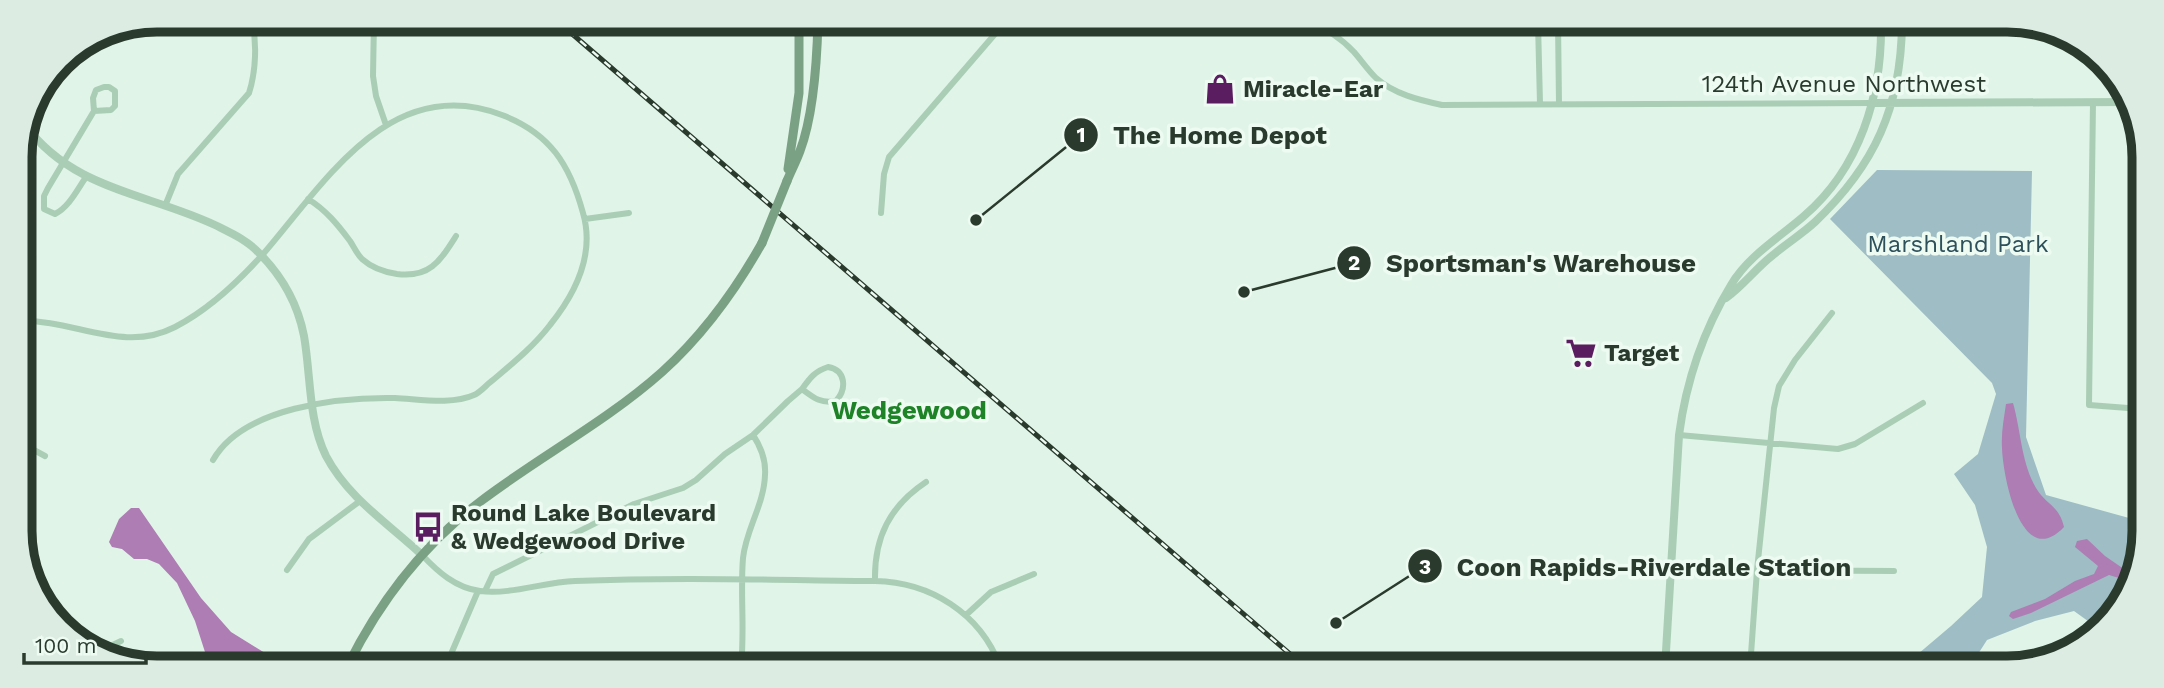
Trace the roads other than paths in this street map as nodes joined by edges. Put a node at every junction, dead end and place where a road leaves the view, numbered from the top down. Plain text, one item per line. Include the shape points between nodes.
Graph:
1 (253, 32) edge
2 (374, 32) edge
3 (799, 32) edge
4 (818, 32) edge
5 (998, 32) edge
6 (1329, 32) edge
7 (1538, 32) edge
8 (1558, 32) edge
9 (1881, 32) edge
10 (1902, 32) edge
11 (2093, 102) junction
12 (2120, 102) edge
13 (1873, 103) junction
14 (1893, 103) junction
15 (1540, 104) junction
16 (1559, 104) junction
17 (94, 111) junction
18 (386, 125) junction
19 (34, 135) edge
20 (63, 163) junction
21 (86, 177) junction
22 (787, 181) junction
23 (308, 199) junction
24 (165, 206) junction
25 (629, 212) dead end
26 (881, 213) dead end
27 (585, 219) junction
28 (456, 236) dead end
29 (262, 256) junction
30 (1723, 299) junction
31 (1832, 313) dead end
32 (32, 322) edge
33 (802, 389) junction
34 (1923, 404) dead end
35 (312, 406) junction
36 (2132, 408) edge
37 (752, 435) junction
38 (1679, 435) junction
39 (1769, 444) junction
40 (32, 449) edge
41 (45, 456) dead end
42 (214, 460) dead end
43 (926, 482) dead end
44 (360, 501) junction
45 (422, 555) junction
46 (287, 570) dead end
47 (1757, 570) junction
48 (1894, 570) dead end
49 (1034, 574) dead end
50 (742, 581) junction
51 (875, 581) junction
52 (481, 591) junction
53 (966, 615) junction
54 (121, 641) dead end
55 (109, 647) edge
56 (353, 656) edge
57 (451, 656) edge
58 (741, 656) edge
59 (995, 656) edge
60 (1666, 656) edge
61 (1751, 656) edge

1 - 24 street via 255,57 249,93 178,174
2 - 18 street via 373,76
3 - 22 main road via 799,93
4 - 22 main road via 806,131
5 - 26 street via 889,157
6 - 15 street via 1376,78 1419,100 1443,105
7 - 15 street
8 - 16 street
9 - 13 street
10 - 14 street
11 - 12 street, 124th Avenue Northwest
11 - 14 street, 124th Avenue Northwest
11 - 36 street via 2090,405
13 - 14 street, 124th Avenue Northwest
13 - 16 street, 124th Avenue Northwest
13 - 30 street via 1838,178 1807,214 1755,257
14 - 30 street via 1878,141 1851,184 1814,223
15 - 16 street, 124th Avenue Northwest
17 - 17 street via 96,90 109,86 115,91 115,106
17 - 20 street
18 - 23 street via 364,139
18 - 27 street via 421,110 455,106 489,110 523,124 548,142 567,168
19 - 20 street
20 - 21 street
20 - 21 street via 44,196 44,209 50,213 67,206
21 - 24 street
22 - 45 main road, bridge via 762,243 736,285 709,322 659,374 480,502
23 - 28 street via 324,209 360,258 385,272 414,275 426,271 441,260
23 - 29 street
24 - 29 street via 237,236
25 - 27 street
27 - 35 street via 585,261 579,280 551,325 475,394 458,399 358,398
29 - 32 street via 197,314 148,337 98,335
29 - 35 street via 286,287 299,317
30 - 38 street via 1694,363
31 - 39 street via 1779,386
33 - 33 street via 818,370 828,367 840,373 844,382 843,394 827,403
33 - 37 street
34 - 39 street via 1855,444 1838,449
35 - 42 street via 276,413 236,434
35 - 44 street via 327,458
37 - 50 street via 763,455 765,474 763,498 746,541
37 - 52 street via 683,488 635,504 493,574
38 - 39 street
38 - 60 street
39 - 47 street
40 - 41 street
43 - 51 street via 902,500 888,520 874,563
44 - 45 street
44 - 46 street via 309,539
45 - 52 street via 451,580
45 - 56 main road via 386,599
47 - 48 street
47 - 61 street
49 - 53 street via 991,592
50 - 51 street
50 - 52 street via 574,581
50 - 58 street
51 - 53 street via 922,589
52 - 57 street
53 - 59 street
54 - 55 street

